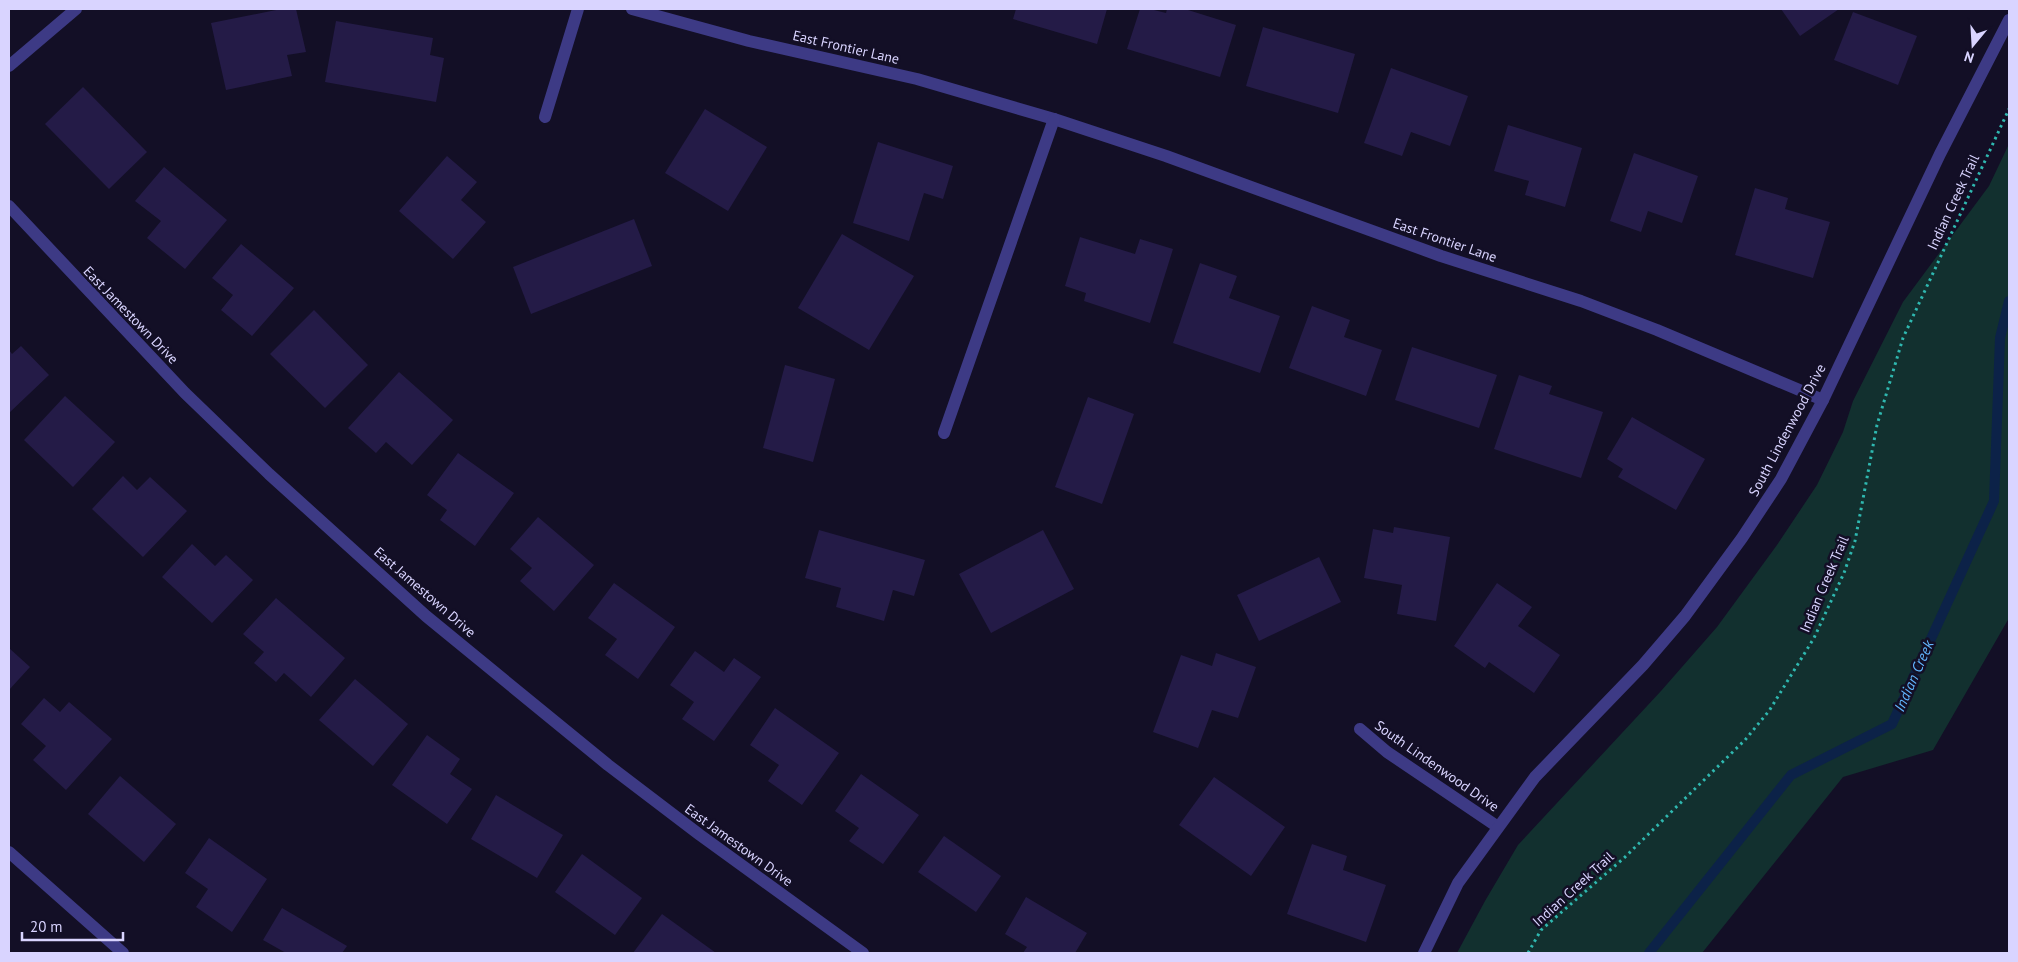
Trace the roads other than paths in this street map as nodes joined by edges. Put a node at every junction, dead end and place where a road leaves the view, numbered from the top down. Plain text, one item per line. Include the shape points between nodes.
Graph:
1 (76, 9) edge
2 (578, 9) edge
3 (632, 9) edge
4 (2009, 20) edge
5 (9, 66) edge
6 (545, 117) dead end
7 (1054, 119) junction
8 (9, 206) edge
9 (1823, 400) junction
10 (944, 432) dead end
11 (1360, 729) dead end
12 (1498, 827) junction
13 (9, 852) edge
14 (123, 953) edge
15 (863, 953) edge
16 (1424, 953) edge

1 - 5 street
2 - 6 street
3 - 7 street, East Frontier Lane via 750,41 917,79
4 - 9 street, South Lindenwood Drive via 1940,154
7 - 9 street, East Frontier Lane via 1166,156 1440,256 1581,301
7 - 10 street
8 - 15 street, East Jamestown Drive via 185,393 268,474 426,616 608,765
9 - 12 street, South Lindenwood Drive via 1781,479 1685,616 1643,665 1535,777
11 - 12 street, South Lindenwood Drive via 1387,752
12 - 16 street, South Lindenwood Drive via 1458,883
13 - 14 street

